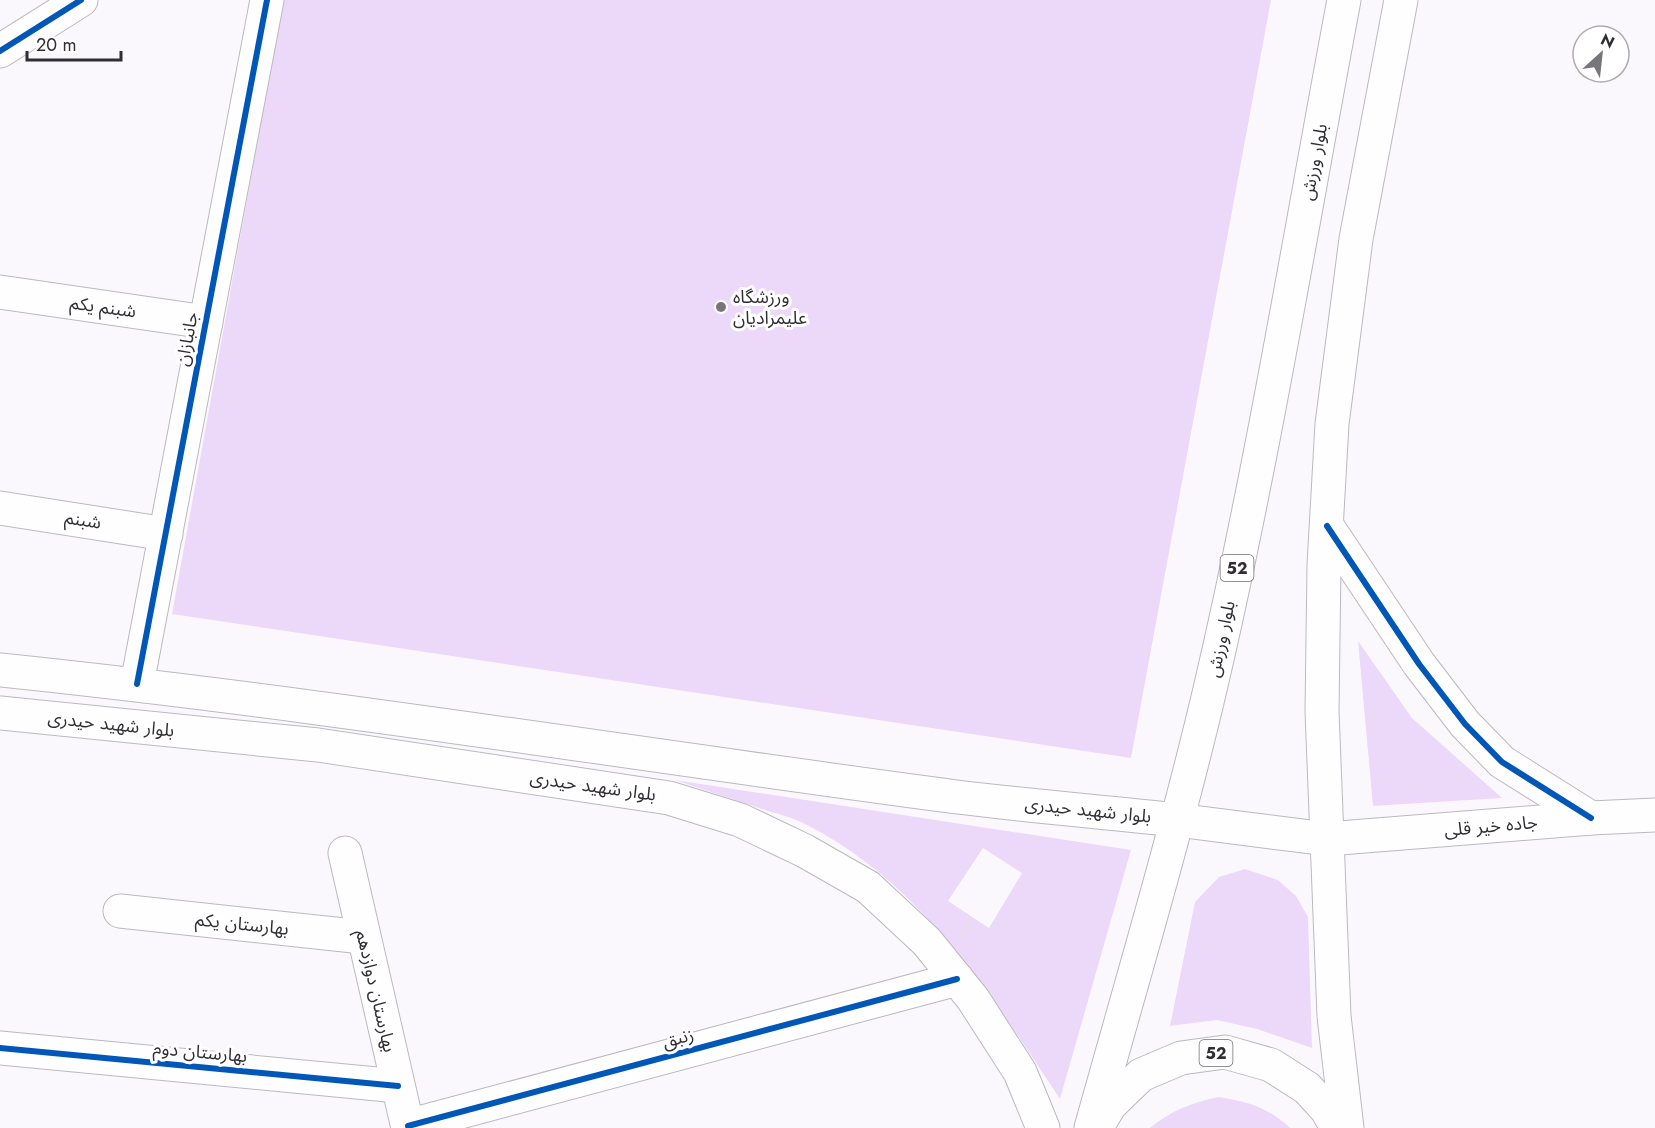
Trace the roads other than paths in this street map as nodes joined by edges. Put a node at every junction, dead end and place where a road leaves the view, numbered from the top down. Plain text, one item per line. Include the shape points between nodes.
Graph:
1 (81, 0) edge
2 (267, 0) edge
3 (1344, 0) edge
4 (1401, 0) edge
5 (0, 51) edge
6 (0, 292) edge
7 (206, 322) junction
8 (0, 508) edge
9 (1327, 526) junction
10 (166, 534) junction
11 (0, 670) edge
12 (137, 684) junction
13 (0, 713) edge
14 (137, 727) junction
15 (1655, 815) edge
16 (1591, 818) junction
17 (1177, 820) junction
18 (1327, 839) junction
19 (345, 853) dead end
20 (120, 911) dead end
21 (363, 937) junction
22 (957, 979) junction
23 (0, 1048) edge
24 (398, 1086) junction
25 (408, 1127) edge
26 (1043, 1128) edge
27 (1091, 1128) edge
28 (1096, 1128) edge
29 (1337, 1128) edge
30 (1347, 1128) edge

1 - 5 main road
2 - 7 main road, جانبازان
3 - 17 main road, بلوار ورزش / 52 via 1240,552
4 - 9 main road via 1356,239 1332,424
6 - 7 main road, شبنم یکم
7 - 10 main road, جانبازان
8 - 10 main road, شبنم
9 - 16 main road via 1419,664 1465,724 1502,762
9 - 18 main road via 1322,711
10 - 12 main road, جانبازان
11 - 12 main road, بلوار شهید حیدری
12 - 14 main road, جانبازان
12 - 17 main road, بلوار شهید حیدری via 960,797
13 - 14 main road, بلوار شهید حیدری
14 - 22 main road, بلوار شهید حیدری via 318,745 669,798 740,820 805,851 868,888 927,942
15 - 16 main road, جاده خیر قلی
16 - 18 main road, جاده خیر قلی
17 - 18 main road, بلوار شهید حیدری
17 - 27 main road, بلوار ورزش / 52
18 - 30 main road via 1334,1016
19 - 21 main road, بهارستان دوازدهم
20 - 21 main road, بهارستان یکم
21 - 24 main road, بهارستان دوازدهم
22 - 25 main road, زنبق
22 - 26 main road, بلوار شهید حیدری via 1020,1072
23 - 24 main road, بهارستان دوم
24 - 25 main road, بهارستان دوازدهم
28 - 29 main road, 52 via 1110,1105 1141,1075 1181,1058 1225,1052 1271,1065 1307,1088

